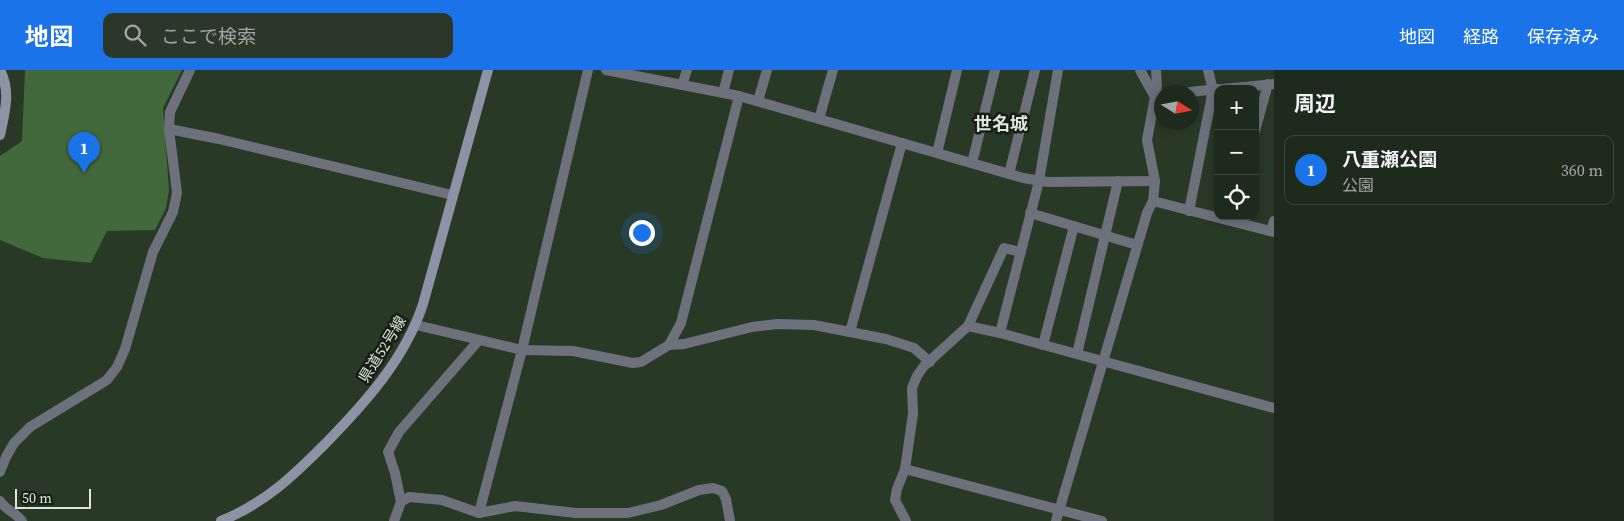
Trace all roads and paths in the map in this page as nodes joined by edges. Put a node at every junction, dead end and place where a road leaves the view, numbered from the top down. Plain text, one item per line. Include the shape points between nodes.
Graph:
1 (0, 70) edge
2 (190, 70) edge
3 (488, 70) edge
4 (588, 70) edge
5 (606, 70) edge
6 (686, 70) edge
7 (730, 70) edge
8 (767, 70) edge
9 (832, 70) edge
10 (957, 70) edge
11 (995, 70) edge
12 (1035, 70) edge
13 (1058, 70) edge
14 (1140, 70) edge
15 (1156, 70) edge
16 (1208, 70) edge
17 (645, 74) edge
18 (1271, 84) edge
19 (682, 85) junction
20 (1157, 85) edge
21 (1216, 85) edge
22 (1214, 89) edge
23 (1154, 90) edge
24 (1199, 91) edge
25 (723, 93) junction
26 (739, 96) junction
27 (758, 101) junction
28 (1214, 106) edge
29 (1154, 112) edge
30 (820, 119) junction
31 (169, 129) junction
32 (1255, 130) edge
33 (0, 135) edge
34 (902, 143) junction
35 (936, 153) junction
36 (972, 163) junction
37 (1009, 174) junction
38 (1039, 181) junction
39 (1118, 181) junction
40 (1155, 181) junction
41 (452, 195) junction
42 (1153, 201) junction
43 (1189, 211) junction
44 (1030, 214) junction
45 (1214, 216) edge
46 (1235, 220) edge
47 (1274, 221) edge
48 (1074, 226) junction
49 (1273, 232) edge
50 (1106, 235) junction
51 (1138, 245) junction
52 (1021, 252) junction
53 (416, 325) junction
54 (968, 326) junction
55 (850, 332) junction
56 (1000, 333) junction
57 (479, 340) junction
58 (669, 345) junction
59 (1043, 345) junction
60 (522, 350) junction
61 (1077, 354) junction
62 (930, 362) junction
63 (1103, 362) junction
64 (1274, 408) edge
65 (906, 469) junction
66 (0, 472) edge
67 (0, 501) edge
68 (400, 502) junction
69 (1060, 510) junction
70 (479, 513) junction
71 (22, 521) edge
72 (221, 521) edge
73 (394, 521) edge
74 (730, 521) edge
75 (906, 521) edge
76 (1056, 521) edge
77 (1102, 521) edge

1 - 33 main road via 7,91
2 - 31 street via 170,112
3 - 41 main road, 県道52号線
4 - 60 street
5 - 17 street
6 - 19 street
7 - 25 street
8 - 27 street
9 - 30 street
10 - 35 street
11 - 36 street
12 - 37 street
13 - 38 street
14 - 23 street
15 - 20 street
16 - 21 street
17 - 19 street
18 - 32 street
19 - 25 street
22 - 24 street
25 - 26 street
26 - 27 street
26 - 58 street via 681,323
27 - 30 street
28 - 43 street
29 - 40 street via 1147,140
30 - 34 street
31 - 41 street
31 - 66 street via 177,193 173,212 154,252 117,366 107,380 30,427 14,443
34 - 35 street
34 - 55 street
35 - 36 street
36 - 37 street
37 - 38 street
38 - 39 street
38 - 44 street
39 - 40 street
39 - 50 street
40 - 42 street
41 - 53 main road, 県道52号線
42 - 43 street
42 - 51 street
43 - 45 street
44 - 48 street
44 - 52 street
46 - 49 street
47 - 49 street
48 - 50 street
48 - 59 street
50 - 51 street
50 - 61 street
51 - 63 street
52 - 54 street via 1004,248
52 - 56 street
53 - 57 street
53 - 72 main road, 県道52号線 via 389,370 352,417 271,495
54 - 56 street
54 - 62 street
55 - 58 street via 814,325 777,324
55 - 62 street via 914,348
56 - 59 street
57 - 60 street
57 - 68 street via 399,432 388,452
58 - 60 street via 634,363 573,351
59 - 61 street
60 - 70 street
61 - 63 street
62 - 65 street via 916,376 912,388 913,414
63 - 64 street
63 - 69 street
65 - 69 street
65 - 75 street via 895,500
67 - 71 street
68 - 70 street via 409,497 442,500
68 - 73 street
69 - 76 street
69 - 77 street
70 - 74 street via 515,506 576,513 628,513 713,488 722,491

